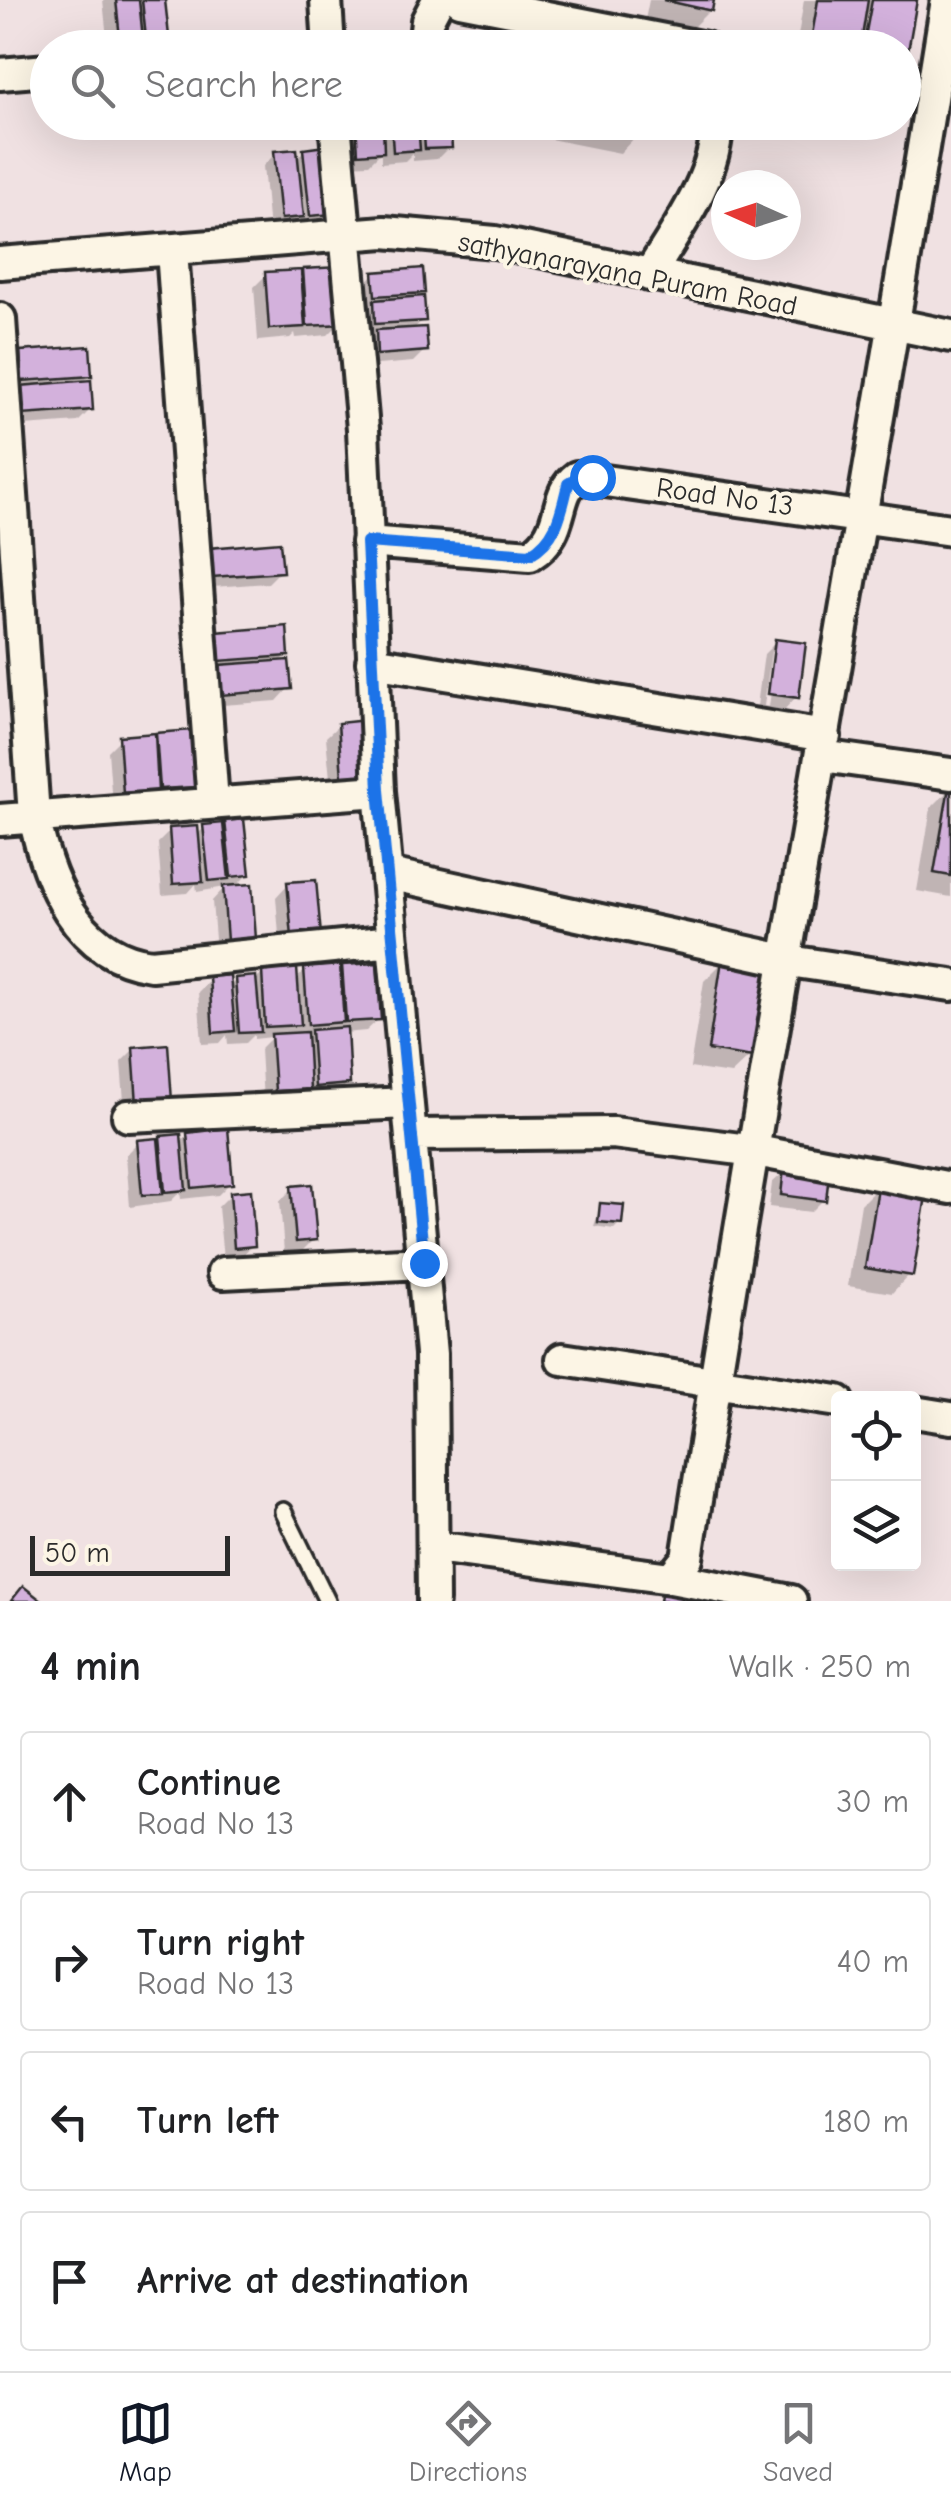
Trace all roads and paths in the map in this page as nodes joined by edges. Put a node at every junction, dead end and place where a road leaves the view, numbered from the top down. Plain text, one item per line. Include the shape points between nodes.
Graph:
1 (326, 0) edge
2 (438, 0) edge
3 (460, 0) edge
4 (946, 0) edge
5 (328, 30) edge
6 (427, 30) edge
7 (613, 30) edge
8 (30, 72) edge
9 (0, 74) edge
10 (929, 93) edge
11 (337, 140) edge
12 (717, 140) edge
13 (345, 238) junction
14 (172, 251) junction
15 (0, 263) edge
16 (649, 275) junction
17 (0, 319) edge
18 (896, 327) junction
19 (951, 336) edge
20 (858, 515) junction
21 (951, 530) edge
22 (367, 542) junction
23 (372, 662) junction
24 (823, 746) junction
25 (951, 774) edge
26 (379, 790) junction
27 (213, 802) junction
28 (34, 816) junction
29 (0, 820) edge
30 (388, 874) junction
31 (393, 941) junction
32 (789, 961) junction
33 (951, 985) edge
34 (407, 1103) junction
35 (128, 1116) dead end
36 (413, 1135) junction
37 (756, 1152) junction
38 (951, 1188) edge
39 (424, 1263) junction
40 (223, 1272) dead end
41 (562, 1359) dead end
42 (714, 1382) junction
43 (831, 1399) edge
44 (921, 1413) edge
45 (951, 1418) edge
46 (283, 1510) dead end
47 (435, 1547) junction
48 (671, 1578) junction
49 (327, 1601) edge
50 (433, 1601) edge
51 (791, 1601) edge

1 - 5 street
2 - 6 street
3 - 7 street
4 - 10 street
8 - 9 street
10 - 18 street
11 - 13 street
12 - 16 street via 688,209
13 - 14 street, sathyanarayana Puram Road
13 - 16 street, sathyanarayana Puram Road via 384,232 495,242
13 - 22 street
14 - 15 street, sathyanarayana Puram Road
14 - 27 street
16 - 18 street, sathyanarayana Puram Road
17 - 28 street
18 - 19 street, sathyanarayana Puram Road
18 - 20 street
20 - 21 street, Road No 13
20 - 22 street, Road No 13 via 578,478 568,484 546,546 530,554
20 - 24 street
22 - 23 street
23 - 24 street
23 - 26 street
24 - 25 street
24 - 32 street
26 - 27 street
26 - 30 street
27 - 28 street
28 - 29 street
28 - 31 street via 44,864 65,908 104,950 126,962
30 - 31 street
30 - 32 street
31 - 34 street
32 - 33 street
32 - 37 street
34 - 35 street
34 - 36 street
36 - 37 street via 612,1133
36 - 39 street
37 - 38 street
37 - 42 street
39 - 40 street
39 - 47 street
41 - 42 street
42 - 43 street
42 - 48 street via 687,1558
44 - 45 street
46 - 49 lane
47 - 48 street
47 - 50 street
48 - 51 street

